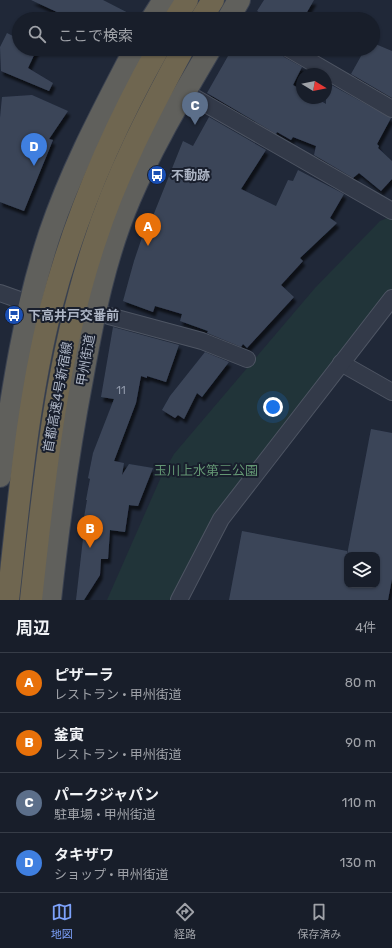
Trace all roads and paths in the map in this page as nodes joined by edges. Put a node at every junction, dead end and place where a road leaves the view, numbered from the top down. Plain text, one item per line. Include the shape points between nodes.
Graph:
1 (164, 0) edge
2 (187, 0) edge
3 (212, 0) edge
4 (156, 12) edge
5 (179, 12) edge
6 (204, 12) edge
7 (132, 56) edge
8 (154, 56) edge
9 (179, 56) edge
10 (206, 56) edge
11 (301, 56) edge
12 (185, 92) junction
13 (392, 109) edge
14 (389, 203) edge
15 (0, 293) edge
16 (392, 298) edge
17 (31, 304) junction
18 (94, 311) junction
19 (247, 359) dead end
20 (341, 363) junction
21 (392, 392) edge
22 (5, 407) edge
23 (0, 476) edge
24 (8, 600) edge
25 (30, 600) edge
26 (50, 600) edge
27 (180, 600) edge

1 - 4 highway
2 - 5 highway
3 - 6 highway
7 - 17 highway via 84,146 66,190 50,234
8 - 24 highway, 首都高速4号新宿線 via 98,168 72,235 51,308 24,459
9 - 25 highway, 首都高速4号新宿線 via 150,108 119,176 94,243 73,315 57,390 46,462
10 - 12 highway, 甲州街道
11 - 13 street
12 - 14 street
12 - 18 highway, 甲州街道 via 130,198 102,277
15 - 17 street
16 - 20 street
17 - 22 highway
18 - 19 street via 202,341
18 - 26 highway, 甲州街道 via 67,457
20 - 21 street
20 - 27 street via 221,519
22 - 23 highway

